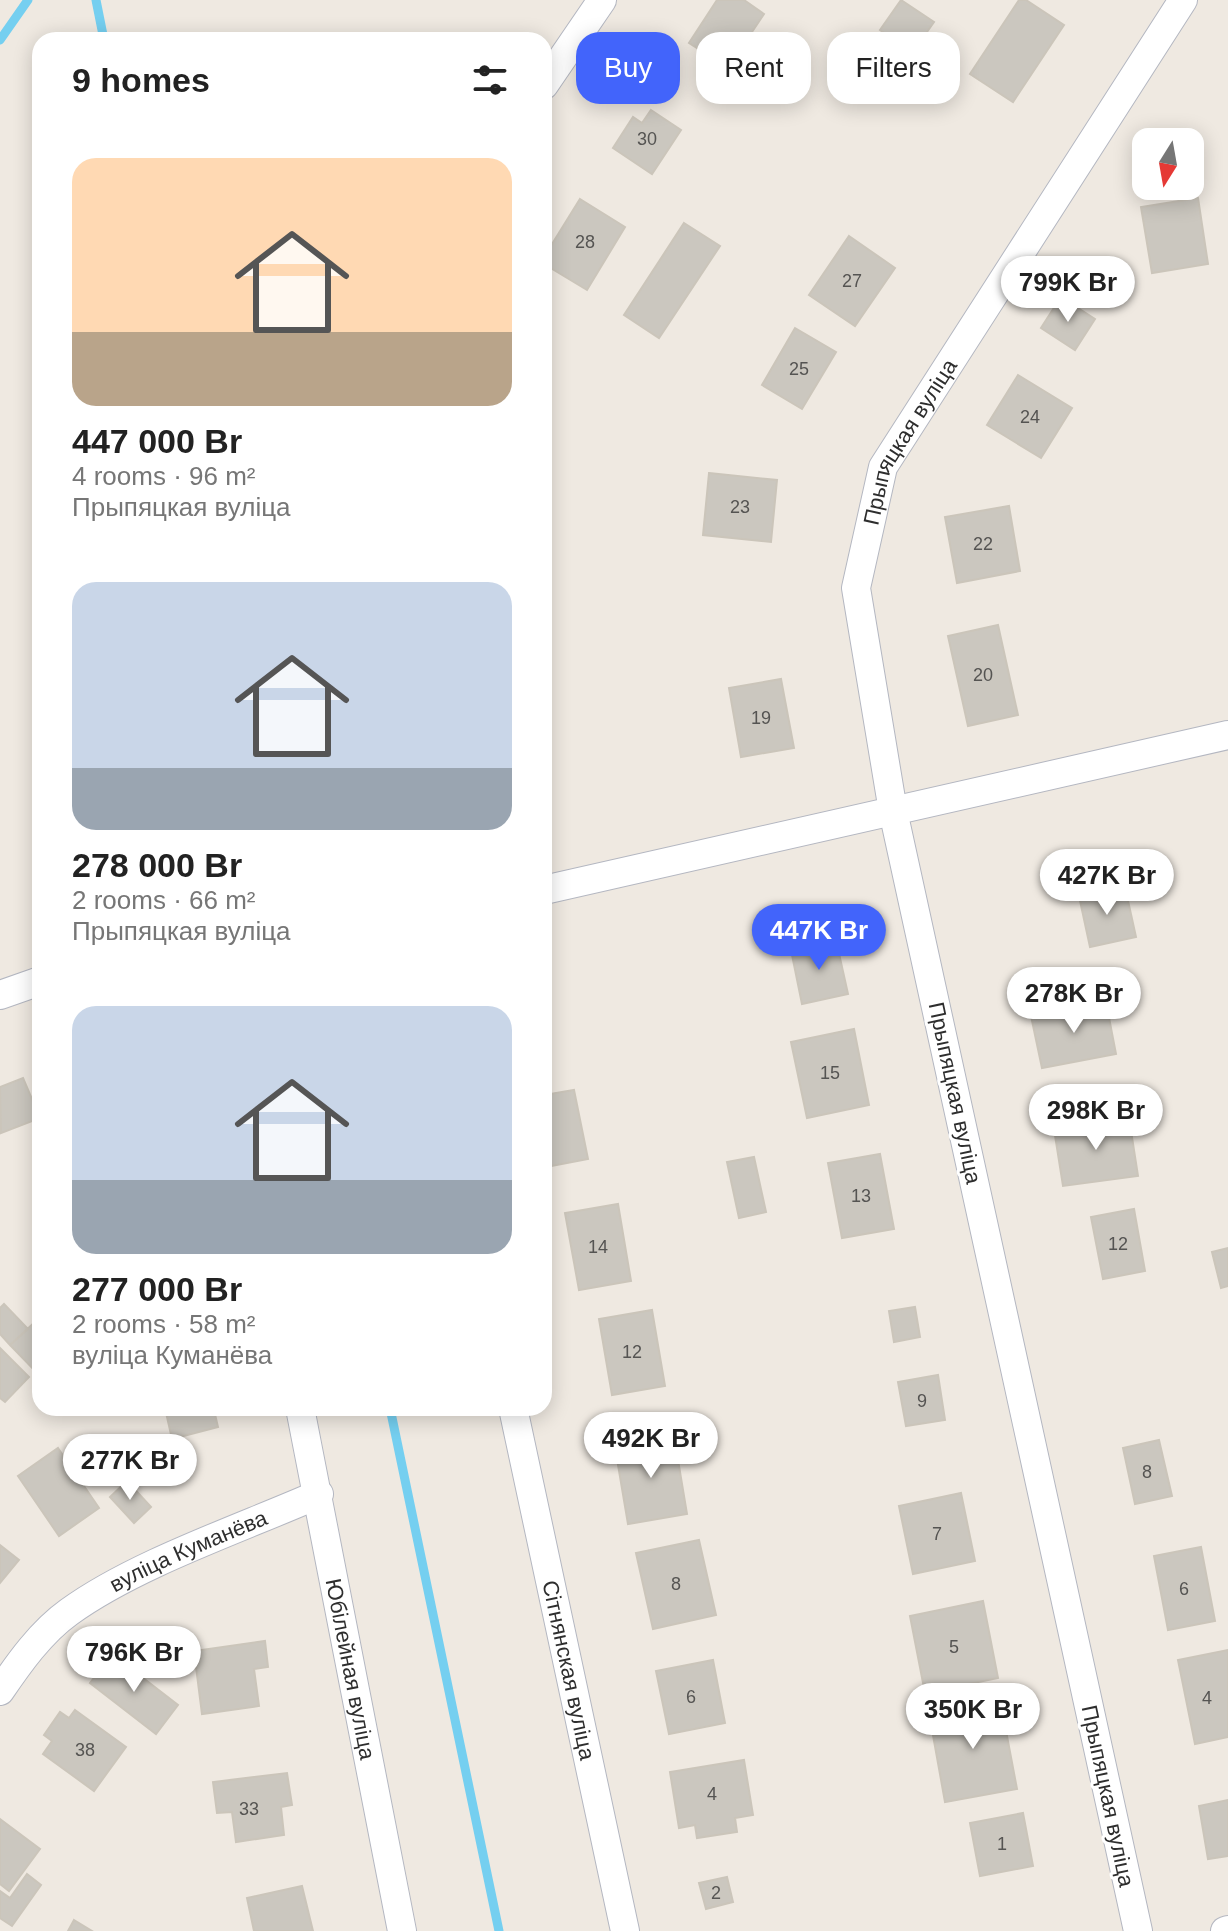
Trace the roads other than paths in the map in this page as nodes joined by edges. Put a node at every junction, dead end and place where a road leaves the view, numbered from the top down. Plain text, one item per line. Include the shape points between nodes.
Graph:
1 (602, 0) edge
2 (1183, 0) edge
3 (552, 73) edge
4 (1228, 735) edge
5 (893, 811) junction
6 (552, 888) edge
7 (32, 984) edge
8 (0, 995) edge
9 (302, 1416) edge
10 (515, 1416) edge
11 (319, 1494) junction
12 (0, 1691) edge
13 (402, 1931) edge
14 (625, 1931) edge
15 (1138, 1931) edge

1 - 3 street
2 - 5 street, Прыпяцкая вуліца via 883,467 856,588
4 - 5 street
5 - 6 street
5 - 15 street, Прыпяцкая вуліца
7 - 8 street
9 - 11 street, Юбілейная вуліца
10 - 14 street, Сітнянская вуліца
11 - 12 street, вуліца Куманёва via 120,1581 67,1613
11 - 13 street, Юбілейная вуліца

